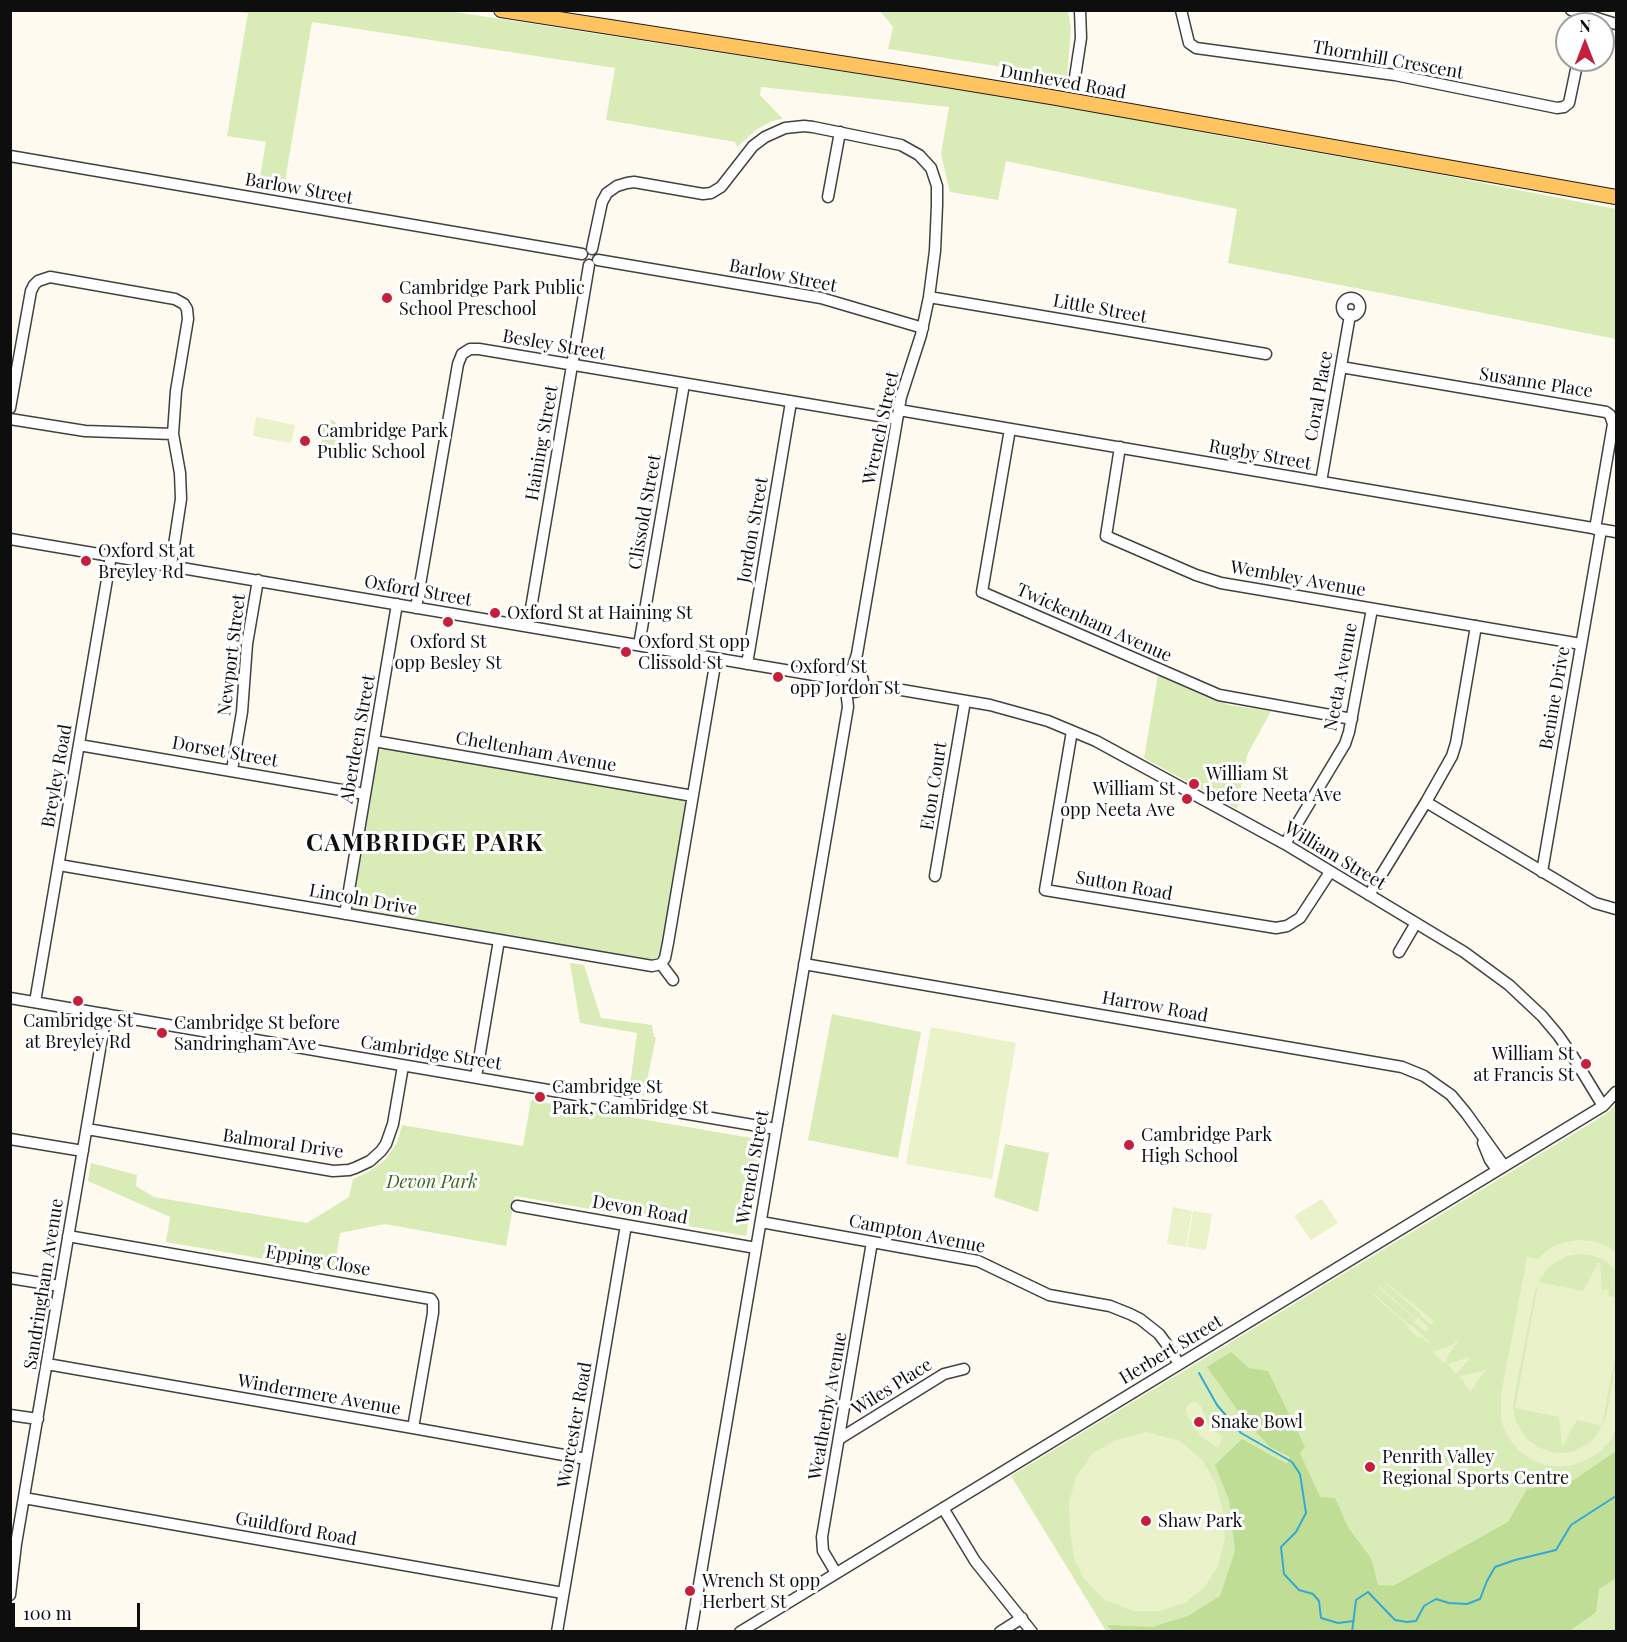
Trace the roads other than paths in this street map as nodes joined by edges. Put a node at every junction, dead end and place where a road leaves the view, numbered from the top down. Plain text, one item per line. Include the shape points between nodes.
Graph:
1 (501, 10) edge
2 (1080, 10) edge
3 (1181, 10) edge
4 (1575, 72) edge
5 (1075, 77) dead end
6 (840, 132) junction
7 (10, 156) edge
8 (828, 197) dead end
9 (1617, 197) edge
10 (587, 251) junction
11 (594, 263) junction
12 (929, 297) junction
13 (1350, 315) dead end
14 (923, 328) junction
15 (1266, 354) dead end
16 (573, 364) junction
17 (1341, 367) junction
18 (684, 384) junction
19 (792, 402) junction
20 (10, 408) edge
21 (898, 415) junction
22 (10, 419) edge
23 (1010, 429) junction
24 (173, 434) junction
25 (1120, 447) junction
26 (1321, 482) junction
27 (1598, 529) junction
28 (1617, 532) edge
29 (10, 539) edge
30 (111, 556) junction
31 (171, 566) junction
32 (258, 580) junction
33 (397, 604) junction
34 (416, 608) junction
35 (1372, 609) junction
36 (528, 626) junction
37 (1476, 626) junction
38 (1581, 644) junction
39 (639, 645) junction
40 (716, 659) junction
41 (747, 664) junction
42 (853, 682) junction
43 (964, 701) junction
44 (1353, 719) junction
45 (1072, 731) junction
46 (374, 741) junction
47 (79, 745) junction
48 (232, 770) junction
49 (365, 794) junction
50 (693, 796) junction
51 (1426, 801) junction
52 (1285, 844) junction
53 (58, 865) junction
54 (1330, 872) junction
55 (1542, 872) junction
56 (935, 876) dead end
57 (1370, 895) junction
58 (1617, 909) edge
59 (345, 914) junction
60 (1416, 923) junction
61 (499, 940) junction
62 (1399, 952) dead end
63 (661, 964) junction
64 (804, 964) junction
65 (673, 980) dead end
66 (10, 998) edge
67 (35, 1002) junction
68 (106, 1014) junction
69 (403, 1065) junction
70 (476, 1077) junction
71 (1617, 1092) edge
72 (1604, 1106) junction
73 (87, 1129) junction
74 (776, 1129) junction
75 (10, 1139) edge
76 (83, 1151) junction
77 (1500, 1168) junction
78 (518, 1206) dead end
79 (760, 1222) junction
80 (626, 1225) junction
81 (68, 1236) junction
82 (872, 1242) junction
83 (756, 1248) junction
84 (10, 1278) edge
85 (60, 1286) junction
86 (47, 1364) junction
87 (1179, 1364) junction
88 (964, 1369) dead end
89 (10, 1415) edge
90 (38, 1419) junction
91 (414, 1428) junction
92 (839, 1439) junction
93 (586, 1459) junction
94 (24, 1498) junction
95 (943, 1508) junction
96 (836, 1573) junction
97 (563, 1593) junction
98 (10, 1595) edge
99 (1022, 1618) junction
100 (557, 1632) edge
101 (691, 1632) edge
102 (740, 1632) edge
103 (1000, 1632) edge
104 (1032, 1632) edge

1 - 9 main road, Dunheved Road via 898,72
2 - 5 street via 1081,38
3 - 4 street, Thornhill Crescent via 1189,43 1196,48 1395,75 1557,108 1569,103
6 - 8 street
6 - 10 street via 804,126 777,130 753,146 721,187 711,193 634,182 616,186 602,202
6 - 12 street, Wrench Street via 908,148 924,159 934,174 937,236
7 - 10 street, Barlow Street
10 - 11 street via 583,261
11 - 14 street, Barlow Street via 821,298
11 - 16 street, Haining Street
12 - 14 street, Wrench Street
12 - 15 street, Little Street
13 - 17 street, Coral Place
14 - 21 street, Wrench Street
16 - 18 street, Besley Street
16 - 34 street, Besley Street via 479,349 462,354
16 - 36 street, Haining Street
17 - 26 street, Coral Place
17 - 27 street, Susanne Place via 1606,412 1613,424
18 - 19 street, Besley Street
18 - 39 street, Clissold Street
19 - 21 street, Besley Street
19 - 41 street, Jordon Street
20 - 24 street via 31,291 38,281 50,278 175,299 184,304 188,319
21 - 23 street, Rugby Street
21 - 42 street, Wrench Street
22 - 24 street via 79,431
23 - 25 street, Rugby Street
23 - 44 street, Twickenham Avenue via 982,592 1220,695
24 - 31 street via 181,500
25 - 26 street, Rugby Street
25 - 35 street, Wembley Avenue via 1106,536 1213,581
26 - 27 street, Rugby Street
27 - 28 street, Rugby Street
27 - 38 street, Benine Drive
29 - 30 street, Oxford Street
30 - 31 street, Oxford Street
30 - 47 street, Breyley Road
31 - 32 street, Oxford Street
32 - 33 street, Oxford Street
32 - 48 street, Newport Street
33 - 34 street, Oxford Street
33 - 46 street, Aberdeen Street
34 - 36 street, Oxford Street
35 - 37 street, Wembley Avenue
35 - 44 street, Neeta Avenue
36 - 39 street, Oxford Street
37 - 38 street, Wembley Avenue
37 - 51 street via 1455,747
38 - 55 street, Benine Drive
39 - 40 street, Oxford Street
40 - 41 street, Oxford Street
40 - 50 street
41 - 42 street, Oxford Street
42 - 43 street, William Street
42 - 64 street, Wrench Street
43 - 45 street, William Street via 1012,710
43 - 56 street, Eton Court
44 - 52 street, Neeta Avenue via 1345,744
45 - 52 street, William Street
45 - 54 street, Sutton Road via 1046,890 1276,928 1300,918
46 - 49 street, Aberdeen Street
46 - 50 street, Cheltenham Avenue
47 - 48 street, Dorset Street
47 - 53 street, Breyley Road
48 - 49 street, Dorset Street
49 - 59 street, Aberdeen Street
50 - 63 street
51 - 55 street
51 - 57 street
52 - 54 street, William Street
53 - 59 street, Lincoln Drive
53 - 67 street, Breyley Road
54 - 57 street, William Street
55 - 58 street via 1595,903
57 - 60 street, William Street
59 - 61 street, Lincoln Drive
60 - 62 street
60 - 72 street, William Street via 1476,959 1524,997 1563,1042
61 - 63 street, Lincoln Drive via 652,966
61 - 70 street
63 - 65 street
64 - 74 street, Wrench Street
64 - 77 street, Harrow Road via 1402,1067 1445,1089 1461,1106
66 - 67 street, Cambridge Street
67 - 68 street, Cambridge Street
68 - 69 street, Cambridge Street
68 - 73 street, Sandringham Avenue
69 - 70 street, Cambridge Street
69 - 73 street, Balmoral Drive via 386,1144 370,1161 348,1170 333,1171
70 - 74 street, Cambridge Street
71 - 72 street, Herbert Street
72 - 77 street, Herbert Street
73 - 76 street, Sandringham Avenue
74 - 79 street, Wrench Street
75 - 76 street
76 - 81 street, Sandringham Avenue
77 - 87 street, Herbert Street
78 - 80 street, Devon Road
79 - 82 street, Campton Avenue
79 - 83 street, Wrench Street
80 - 83 street, Devon Road
80 - 93 street, Worcester Road
81 - 85 street, Sandringham Avenue
81 - 91 street, Epping Close via 431,1299 433,1312
82 - 87 street, Campton Avenue via 978,1261 1053,1297 1126,1312 1159,1334
82 - 92 street, Weatherby Avenue
83 - 101 street, Wrench Street
84 - 85 street
85 - 86 street, Sandringham Avenue
86 - 90 street, Sandringham Avenue
86 - 91 street, Windermere Avenue
87 - 95 street, Herbert Street
88 - 92 street, Wiles Place via 944,1374
89 - 90 street
90 - 94 street, Sandringham Avenue
91 - 93 street, Windermere Avenue
92 - 96 street, Weatherby Avenue via 822,1540 823,1551
93 - 97 street, Worcester Road
94 - 97 street, Guildford Road
94 - 98 street, Sandringham Avenue
95 - 96 street, Herbert Street
95 - 99 street via 975,1561
96 - 102 street, Herbert Street
97 - 100 street, Worcester Road
99 - 103 street
99 - 104 street

